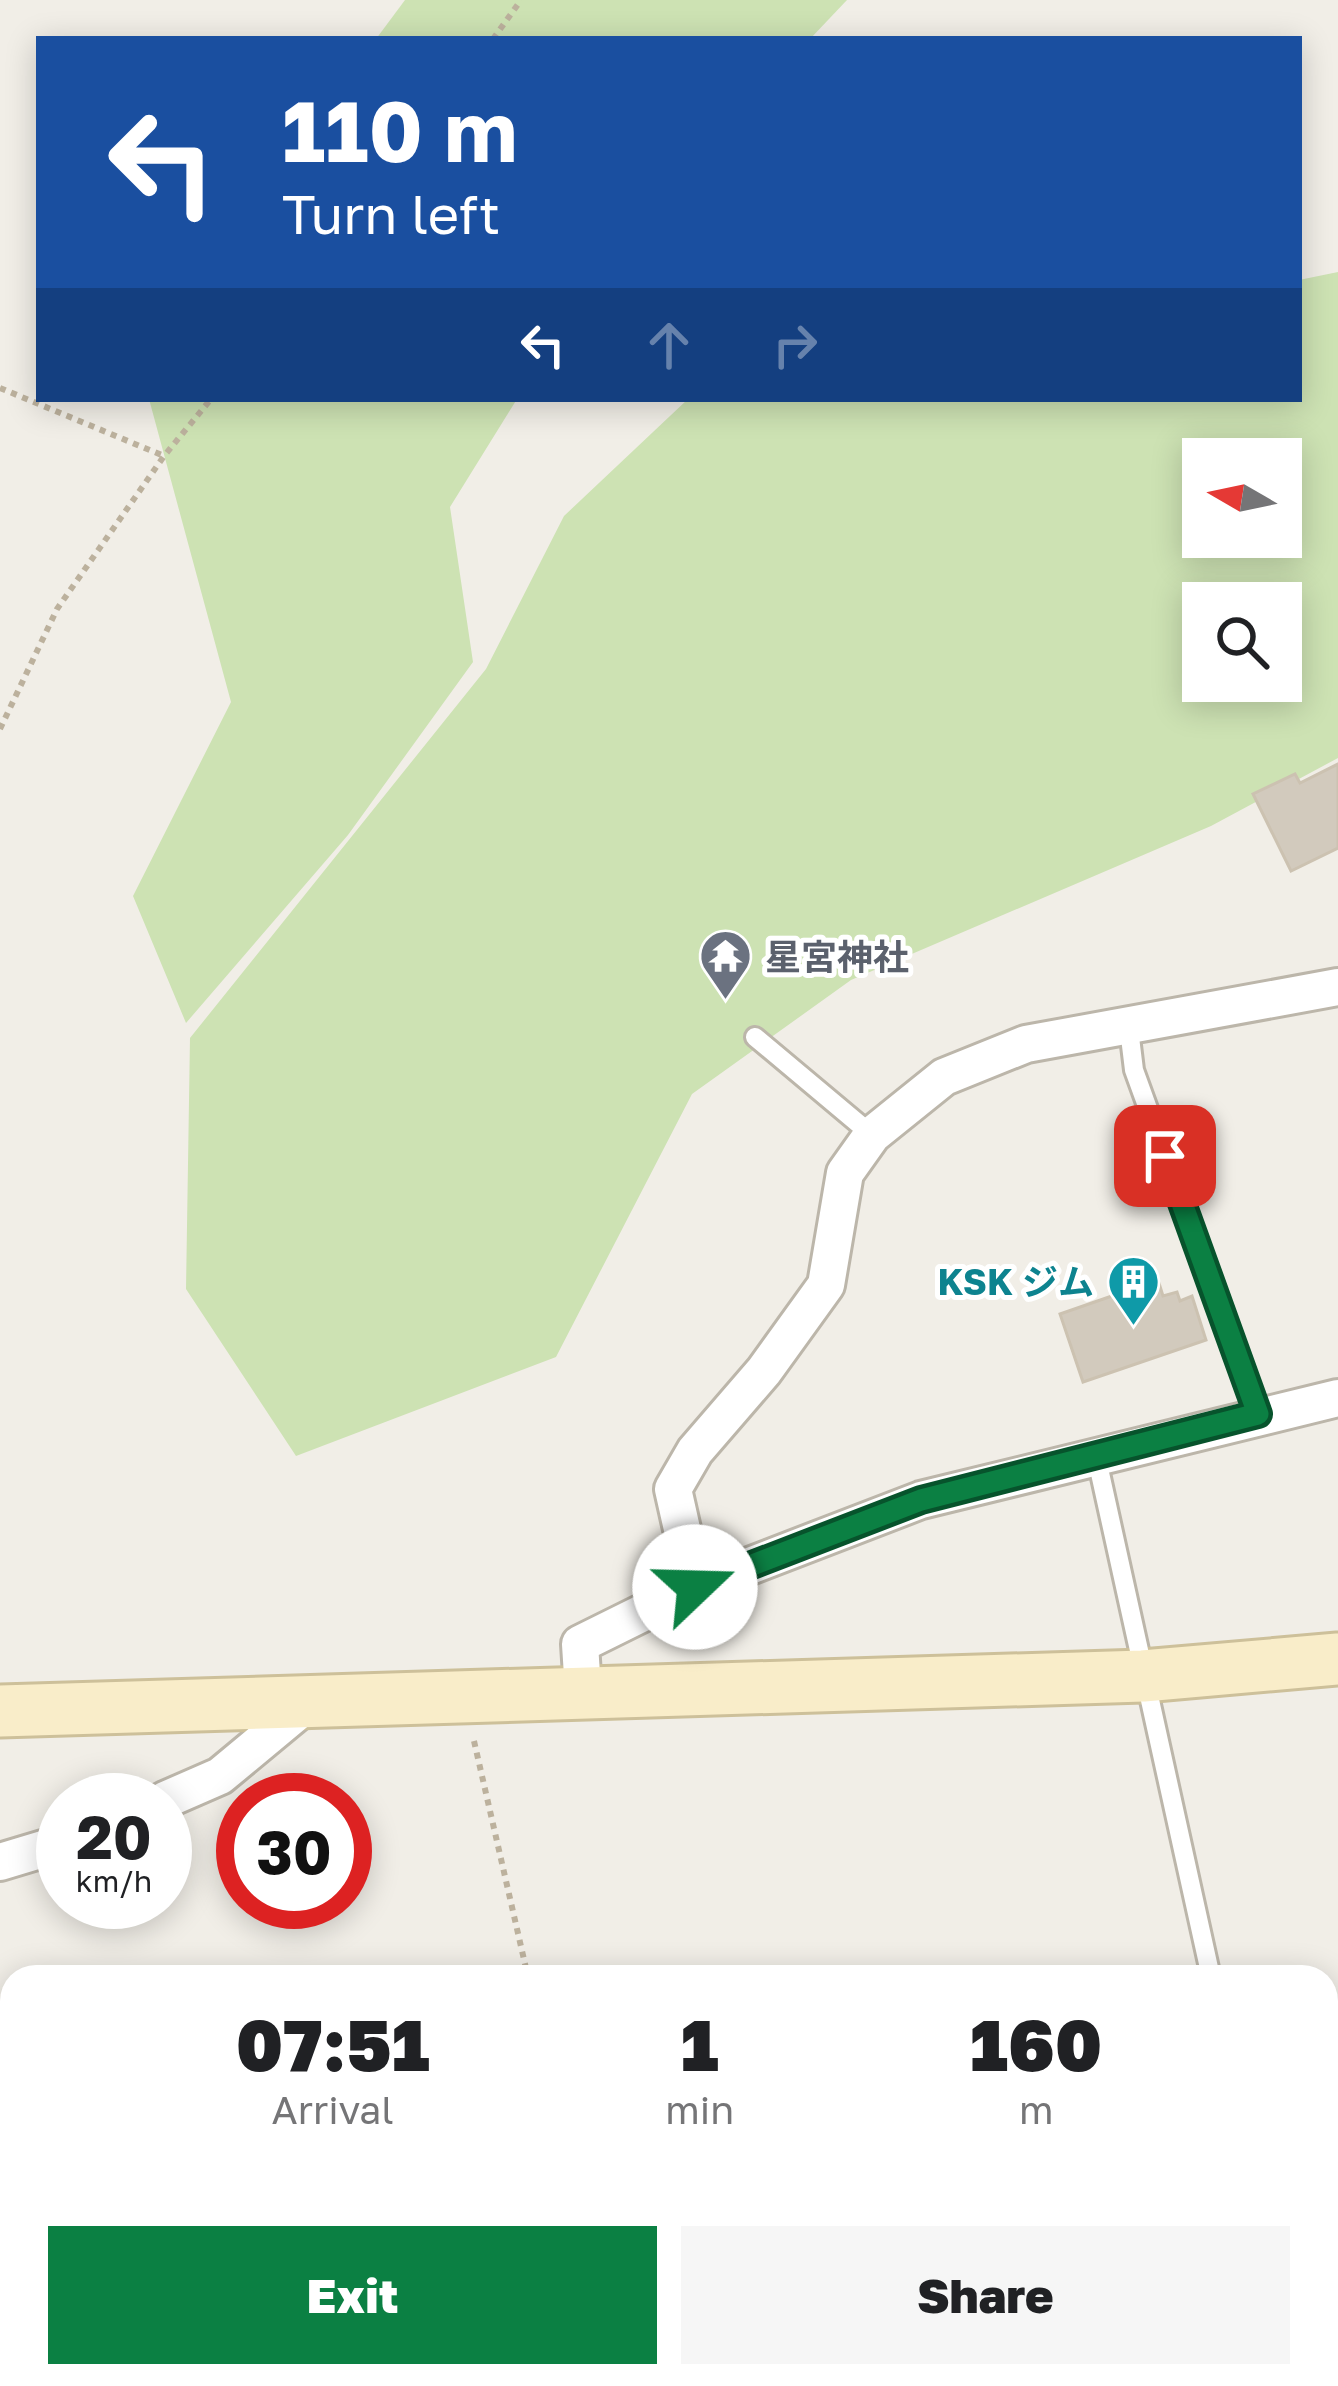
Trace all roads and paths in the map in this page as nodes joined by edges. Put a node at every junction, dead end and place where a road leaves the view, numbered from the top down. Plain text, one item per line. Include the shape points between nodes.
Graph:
1 (521, 0) edge
2 (495, 36) edge
3 (0, 388) edge
4 (209, 402) edge
5 (164, 456) junction
6 (0, 729) edge
7 (1338, 987) edge
8 (1129, 1029) junction
9 (754, 1037) dead end
10 (872, 1135) junction
11 (1338, 1398) edge
12 (1258, 1414) junction
13 (1096, 1455) junction
14 (695, 1587) junction
15 (1338, 1659) edge
16 (1143, 1676) junction
17 (583, 1691) junction
18 (461, 1697) junction
19 (308, 1703) junction
20 (0, 1711) edge
21 (192, 1788) edge
22 (36, 1851) edge
23 (0, 1862) edge
24 (525, 1965) edge
25 (1207, 1965) edge

1 - 2 path
3 - 5 path
4 - 5 path
5 - 6 path via 58,609
7 - 8 street
8 - 10 street via 1026,1044 944,1077
8 - 12 lane via 1134,1070
9 - 10 lane
10 - 14 street via 845,1173 826,1285 673,1489
11 - 12 street
12 - 13 street
13 - 14 street via 921,1500
13 - 16 lane
14 - 17 street via 580,1644
15 - 16 street
16 - 17 street
16 - 25 lane
17 - 18 street
18 - 19 street
18 - 24 path
19 - 20 street
19 - 21 street via 220,1776
22 - 23 street

